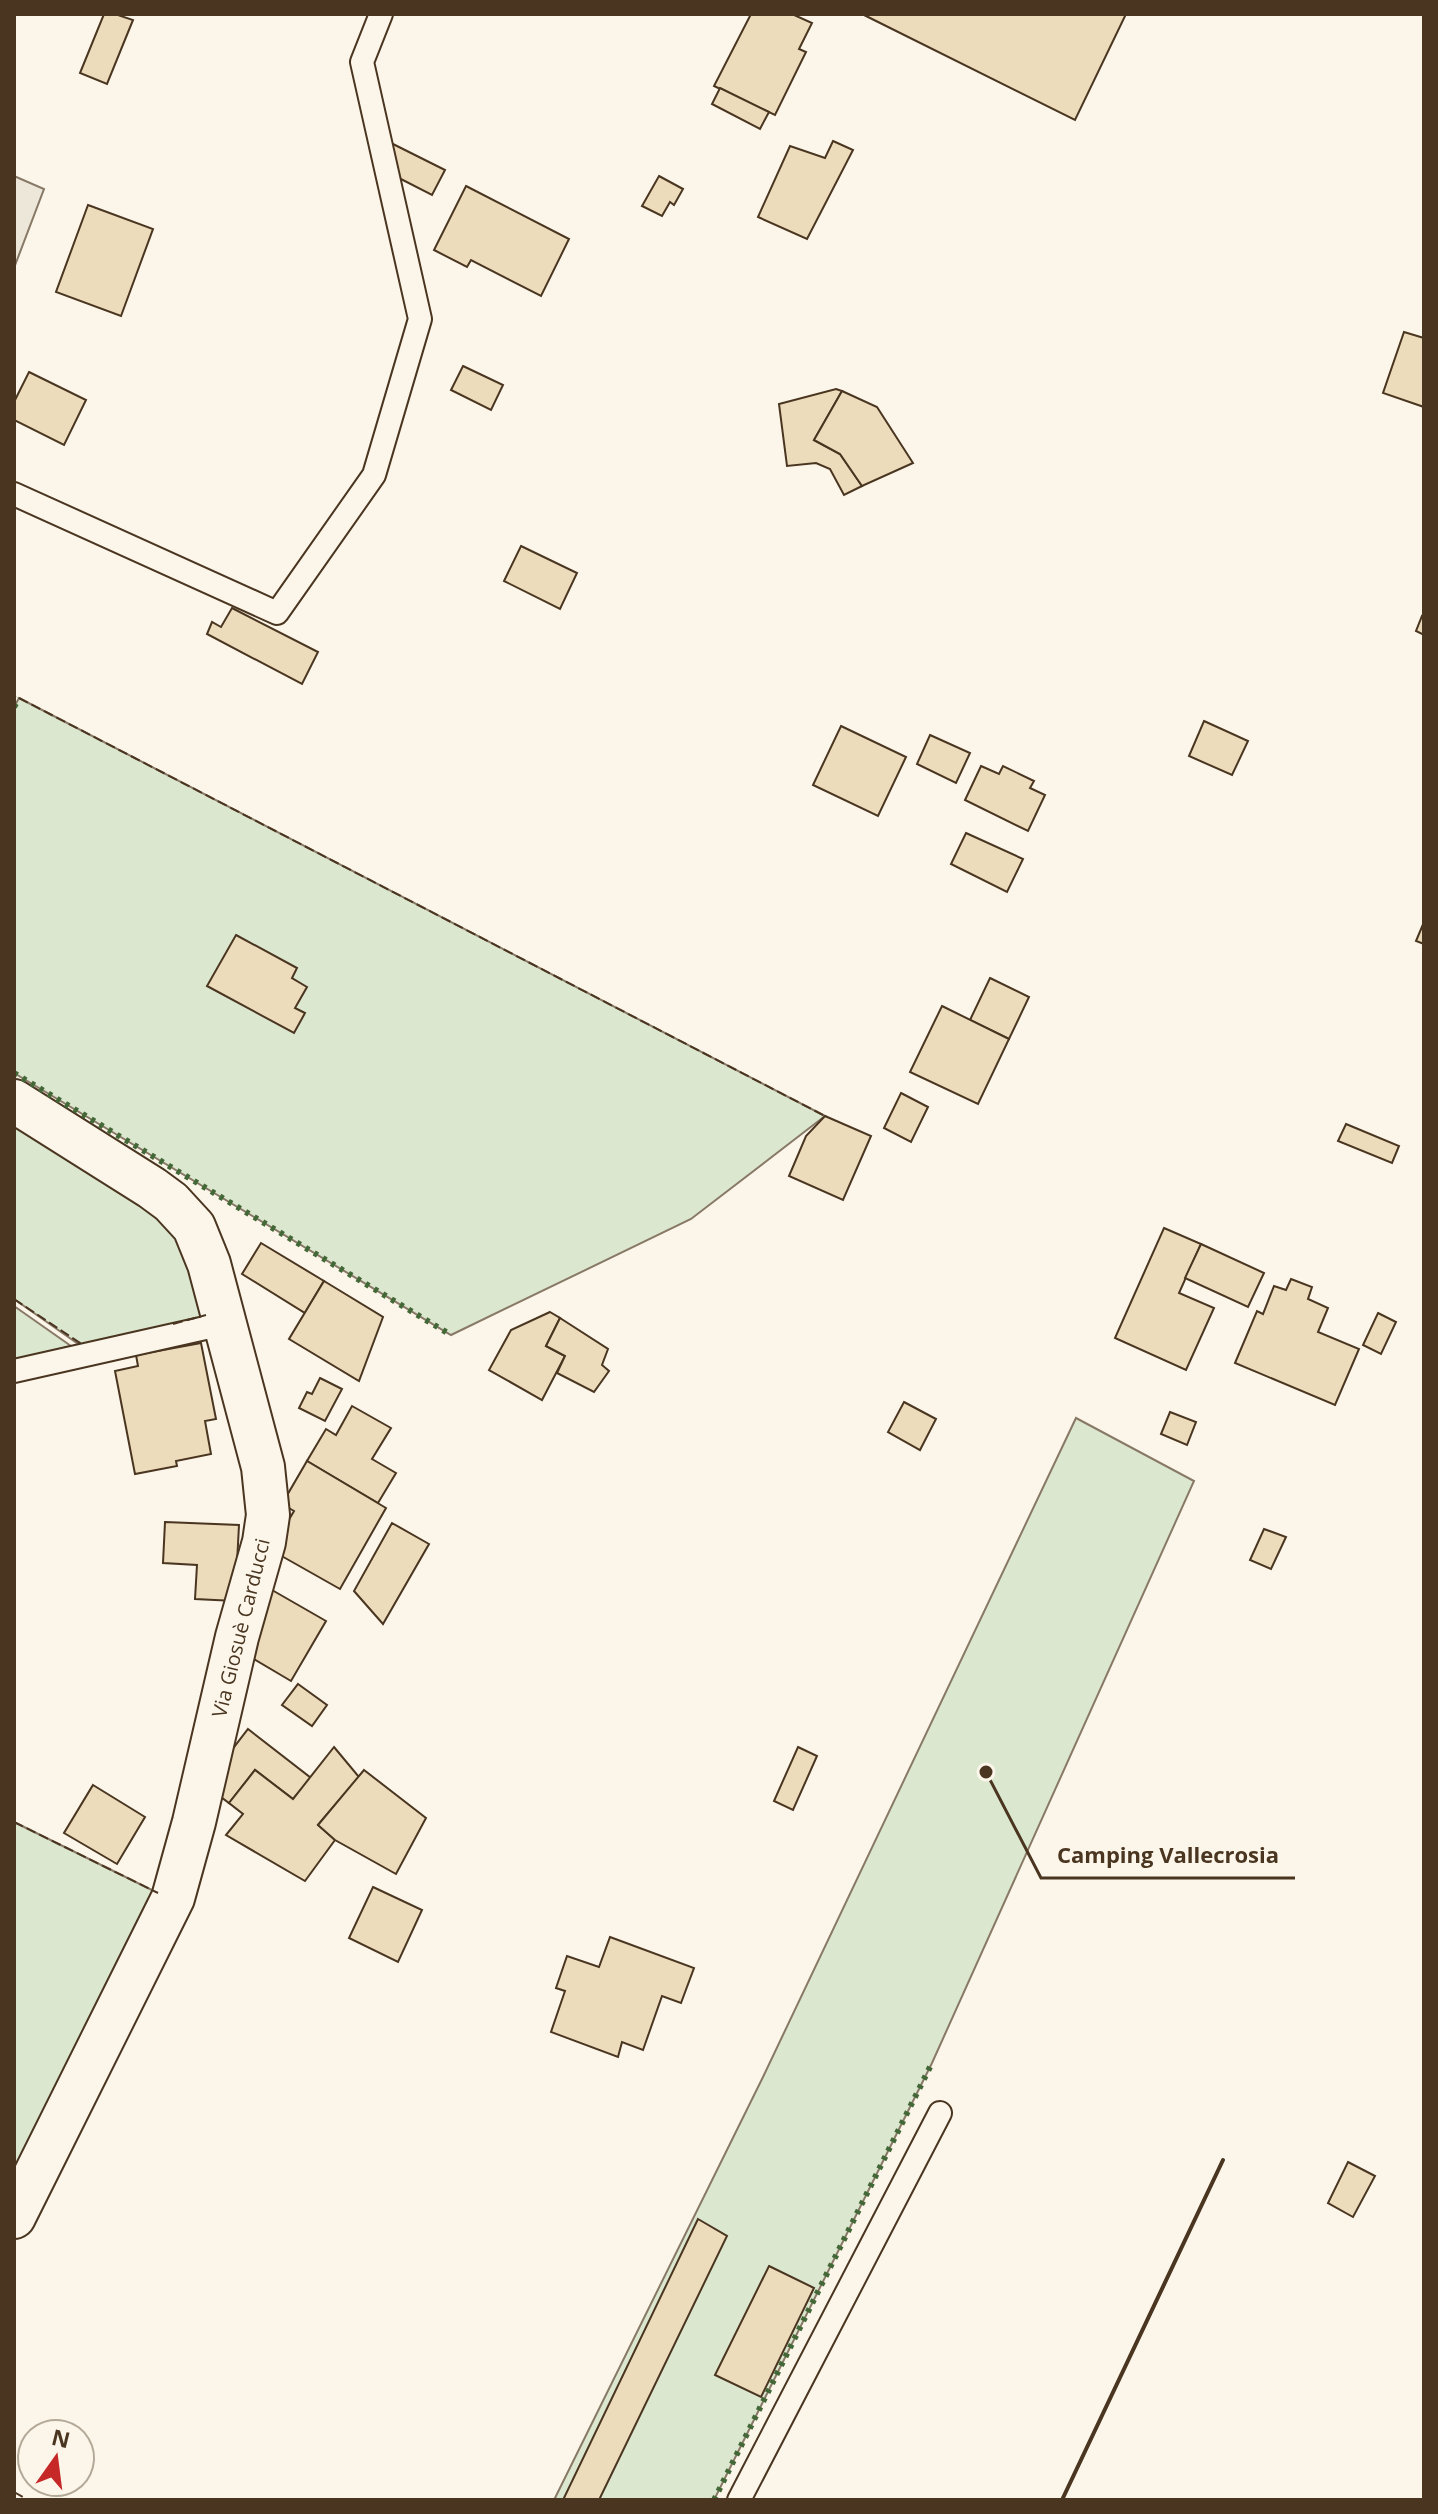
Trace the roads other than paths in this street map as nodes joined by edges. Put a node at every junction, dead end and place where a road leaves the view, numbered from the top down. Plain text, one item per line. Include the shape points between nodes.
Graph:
1 (381, 14) edge
2 (14, 494) edge
3 (14, 1101) edge
4 (223, 1324) junction
5 (14, 1371) edge
6 (940, 2113) dead end
7 (14, 2217) edge
8 (739, 2500) edge

1 - 2 lane via 362,62 420,319 374,475 277,613
3 - 4 street, Via Giosuè Carducci via 152,1188 184,1215 209,1264
4 - 5 lane
4 - 7 street, Via Giosuè Carducci via 263,1467 268,1515 264,1542 173,1898
6 - 8 lane

